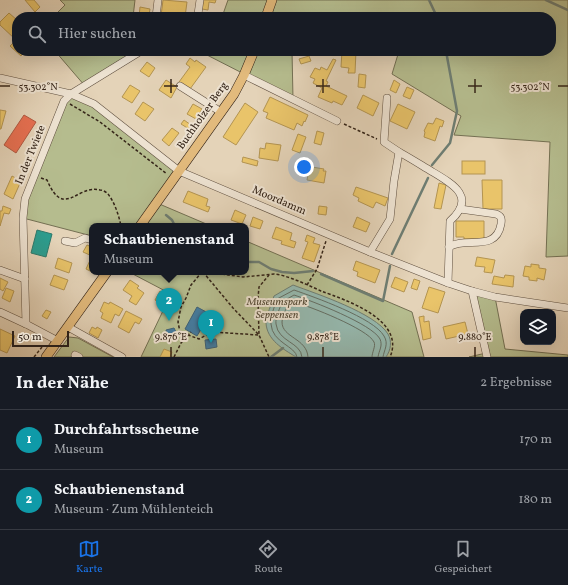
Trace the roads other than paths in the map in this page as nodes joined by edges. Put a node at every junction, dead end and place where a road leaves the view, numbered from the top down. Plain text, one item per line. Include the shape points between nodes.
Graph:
1 (158, 0) edge
2 (200, 0) edge
3 (272, 0) edge
4 (157, 12) edge
5 (198, 12) edge
6 (268, 12) edge
7 (133, 56) edge
8 (252, 56) edge
9 (244, 75) junction
10 (0, 78) edge
11 (180, 86) dead end
12 (71, 94) junction
13 (387, 98) dead end
14 (221, 112) junction
15 (337, 121) road end
16 (399, 152) junction
17 (180, 171) junction
18 (460, 209) junction
19 (142, 223) edge
20 (89, 239) edge
21 (65, 241) dead end
22 (449, 247) junction
23 (370, 252) junction
24 (0, 270) edge
25 (105, 275) edge
26 (25, 279) junction
27 (448, 283) junction
28 (472, 291) junction
29 (568, 308) edge
30 (0, 312) edge
31 (26, 324) junction
32 (68, 327) junction
33 (58, 341) junction
34 (46, 357) edge
35 (122, 357) edge
36 (487, 357) edge

1 - 4 street
2 - 5 street
3 - 6 main road
7 - 12 street, In der Twiete
8 - 9 main road, Buchholzer Berg
9 - 14 main road, Buchholzer Berg
9 - 15 street
10 - 12 street, Moordamm
11 - 14 street
12 - 17 street, Moordamm via 94,104
12 - 26 street, In der Twiete via 64,101 25,199
13 - 16 street via 384,142
14 - 17 main road, Buchholzer Berg
16 - 18 street via 453,185 460,193
16 - 23 street via 390,220
17 - 19 main road, Buchholzer Berg
17 - 23 street, Moordamm
18 - 22 street via 450,221
18 - 22 street via 500,216 500,229 494,238 485,242 458,243
20 - 21 street via 85,238 75,243
22 - 27 street
23 - 27 street, Moordamm
24 - 26 street
25 - 32 main road
26 - 31 street, In der Twiete
27 - 28 street, Moordamm
28 - 29 street, Moordamm
28 - 36 street
30 - 31 street
31 - 33 street
32 - 33 main road
32 - 35 street
33 - 34 main road

